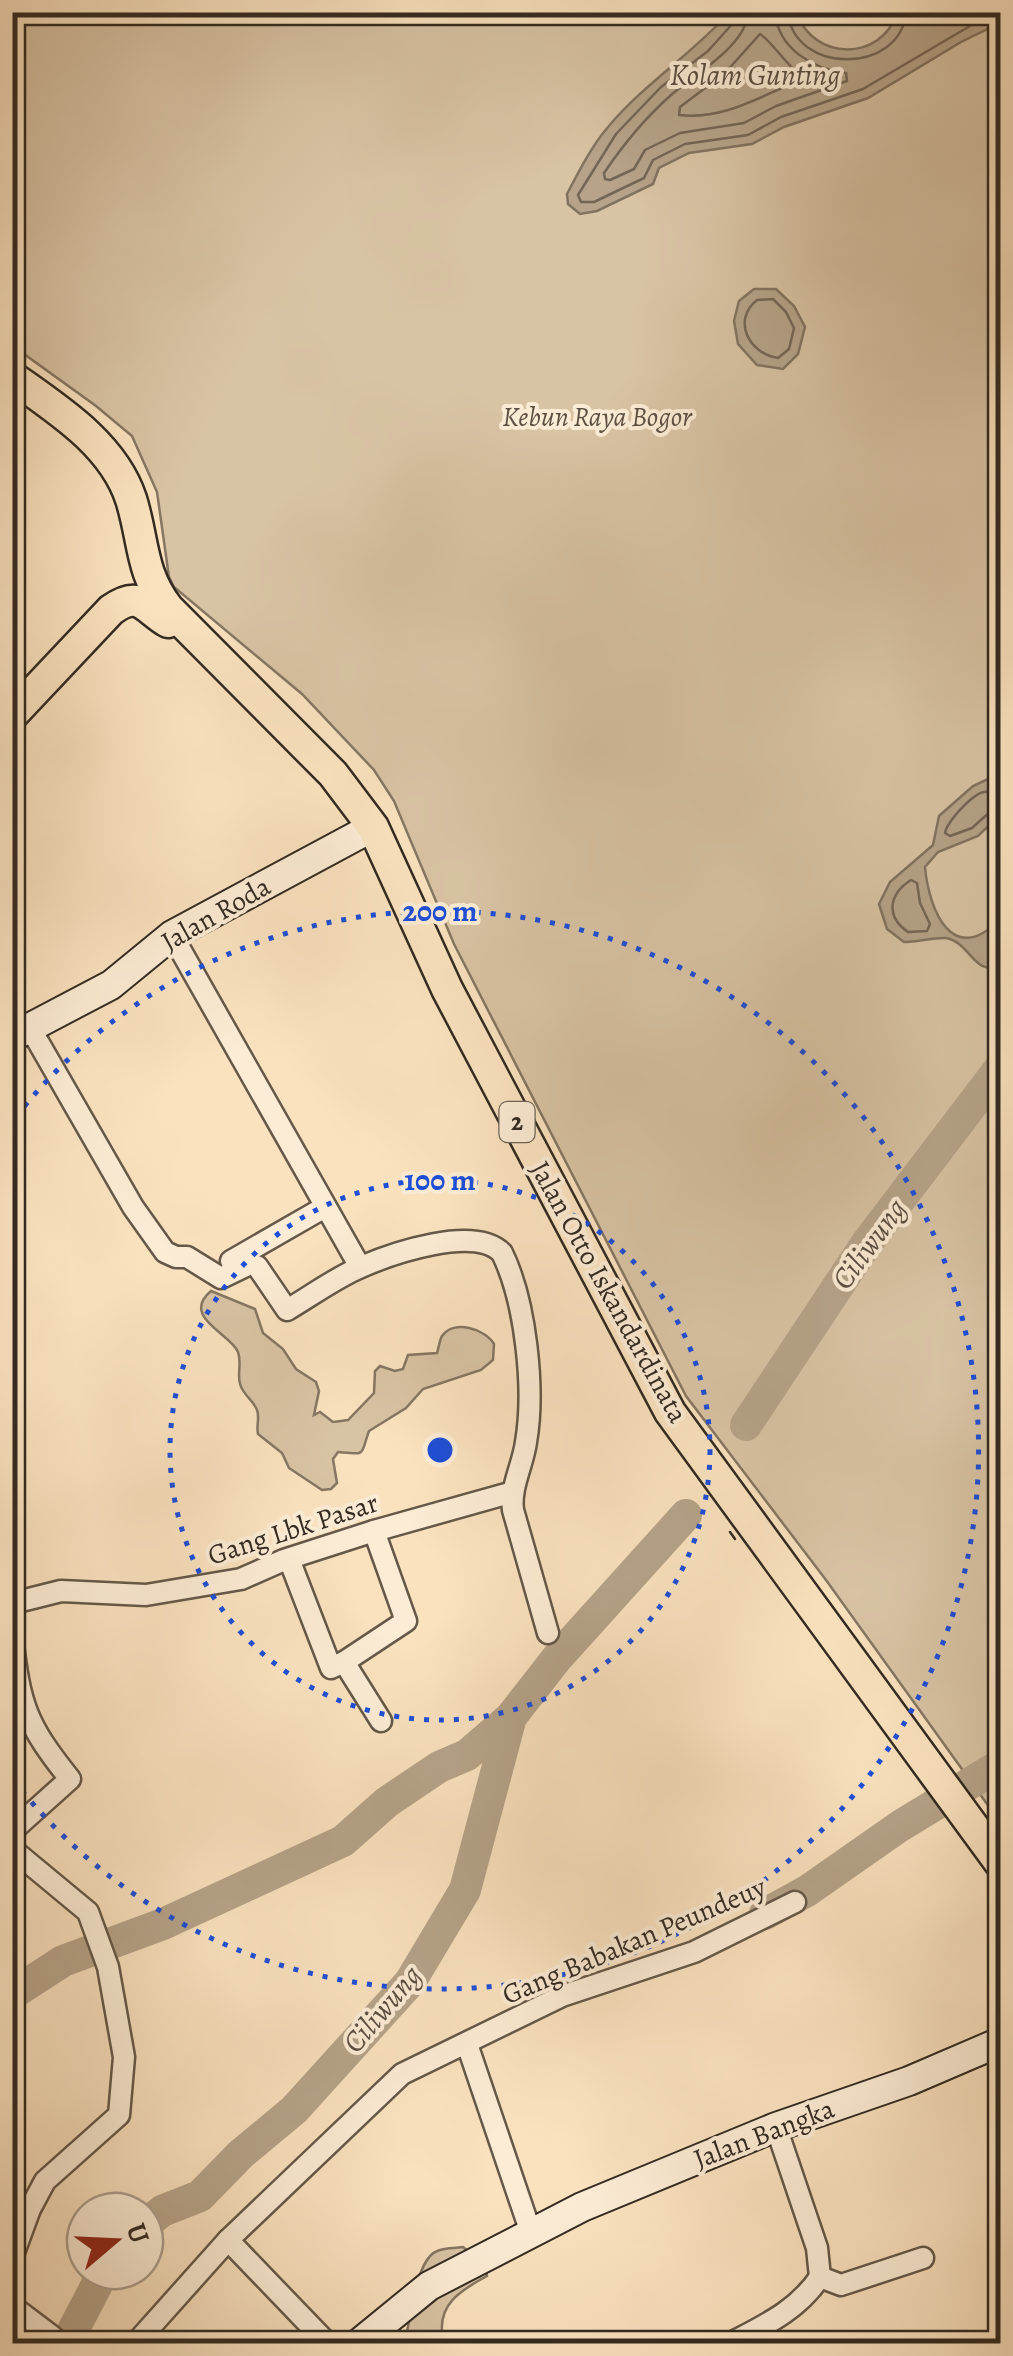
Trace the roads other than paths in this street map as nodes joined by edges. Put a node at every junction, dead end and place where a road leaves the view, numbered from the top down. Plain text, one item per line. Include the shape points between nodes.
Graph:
1 (12, 377) edge
2 (202, 643) junction
3 (12, 716) edge
4 (373, 827) junction
5 (172, 934) junction
6 (21, 1032) edge
7 (325, 1207) junction
8 (360, 1268) junction
9 (212, 1272) junction
10 (513, 1492) junction
11 (374, 1531) junction
12 (289, 1560) junction
13 (20, 1606) edge
14 (548, 1633) dead end
15 (12, 1636) edge
16 (344, 1662) junction
17 (15, 1683) edge
18 (381, 1722) dead end
19 (12, 1831) edge
20 (12, 1849) edge
21 (1000, 1863) edge
22 (796, 1902) dead end
23 (1000, 2042) edge
24 (467, 2044) junction
25 (776, 2127) junction
26 (531, 2233) junction
27 (228, 2240) junction
28 (12, 2258) edge
29 (923, 2258) dead end
30 (820, 2277) junction
31 (12, 2306) edge
32 (53, 2337) dead end
33 (135, 2344) edge
34 (328, 2344) edge
35 (358, 2344) edge
36 (729, 2344) edge

1 - 2 main road, Jalan Otto Iskandardinata / 2 via 107,457 130,496 152,587
2 - 3 main road via 142,601 124,600
2 - 4 main road, Jalan Otto Iskandardinata / 2 via 333,774
4 - 5 street, Jalan Roda
4 - 21 main road, Jalan Otto Iskandardinata / 2 via 448,989 670,1412
5 - 6 street, Jalan Roda via 111,985
5 - 7 street
6 - 9 street via 165,1252
7 - 8 street
7 - 9 street
8 - 9 street via 287,1310 257,1266 221,1278
8 - 10 street via 454,1242 489,1244 502,1253 522,1312 527,1364 527,1439
10 - 11 street, Gang Lbk Pasar
10 - 14 street via 512,1510
11 - 12 street, Gang Lbk Pasar
11 - 16 street via 406,1620
12 - 13 street, Gang Lbk Pasar via 242,1579 161,1593 61,1590
12 - 16 street via 331,1668
15 - 17 street
16 - 18 street
17 - 19 street via 37,1735 70,1779
20 - 28 street via 85,1907 108,1967 124,2057 119,2115 45,2181
22 - 24 street, Gang Babakan Peundeuy via 694,1952 562,1996
23 - 25 street, Jalan Bangka
24 - 26 street
24 - 27 street, Gang Babakan Peundeuy via 402,2074
25 - 26 street, Jalan Bangka
25 - 30 street via 817,2248
26 - 35 street, Jalan Bangka via 430,2286
27 - 33 street, Gang Babakan Peundeuy
27 - 34 street
29 - 30 street via 841,2285
30 - 36 street via 788,2314
31 - 32 street

